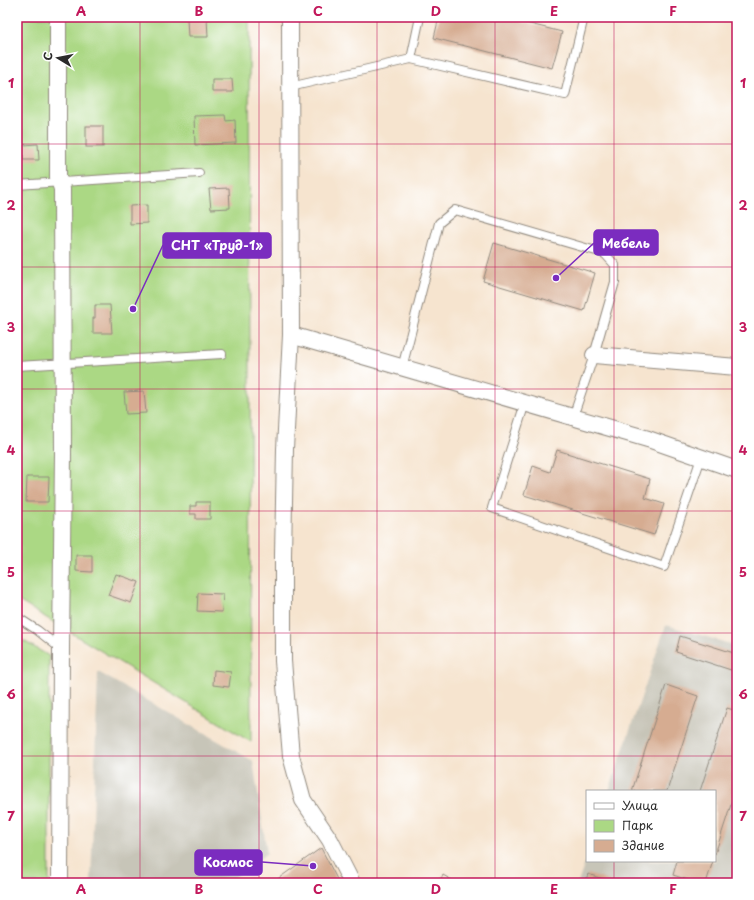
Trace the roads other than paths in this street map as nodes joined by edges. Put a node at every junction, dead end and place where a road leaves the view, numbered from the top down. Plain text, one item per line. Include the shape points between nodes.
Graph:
1 (58, 17) edge
2 (290, 17) edge
3 (420, 17) edge
4 (584, 17) edge
5 (411, 59) junction
6 (290, 87) junction
7 (199, 173) dead end
8 (59, 182) junction
9 (17, 185) edge
10 (291, 335) junction
11 (222, 354) dead end
12 (594, 355) junction
13 (63, 363) junction
14 (17, 366) edge
15 (737, 367) edge
16 (402, 368) junction
17 (525, 403) junction
18 (573, 417) junction
19 (701, 458) junction
20 (737, 470) edge
21 (17, 617) edge
22 (61, 649) junction
23 (60, 883) edge
24 (352, 883) edge

1 - 8 street
2 - 6 street
3 - 5 lane
4 - 5 lane via 565,95
5 - 6 lane
6 - 10 street
7 - 8 lane
8 - 9 lane
8 - 13 street via 62,189
10 - 16 street
10 - 24 street via 285,449 283,570 283,661 291,756 303,800 330,840
11 - 13 lane
12 - 15 street
12 - 16 lane via 615,282 616,265 605,254 455,210 439,223
12 - 18 lane
13 - 14 lane
13 - 22 street
16 - 17 street
17 - 18 street
17 - 19 lane via 492,508 664,567
18 - 19 street
19 - 20 street
21 - 22 lane
22 - 23 street

